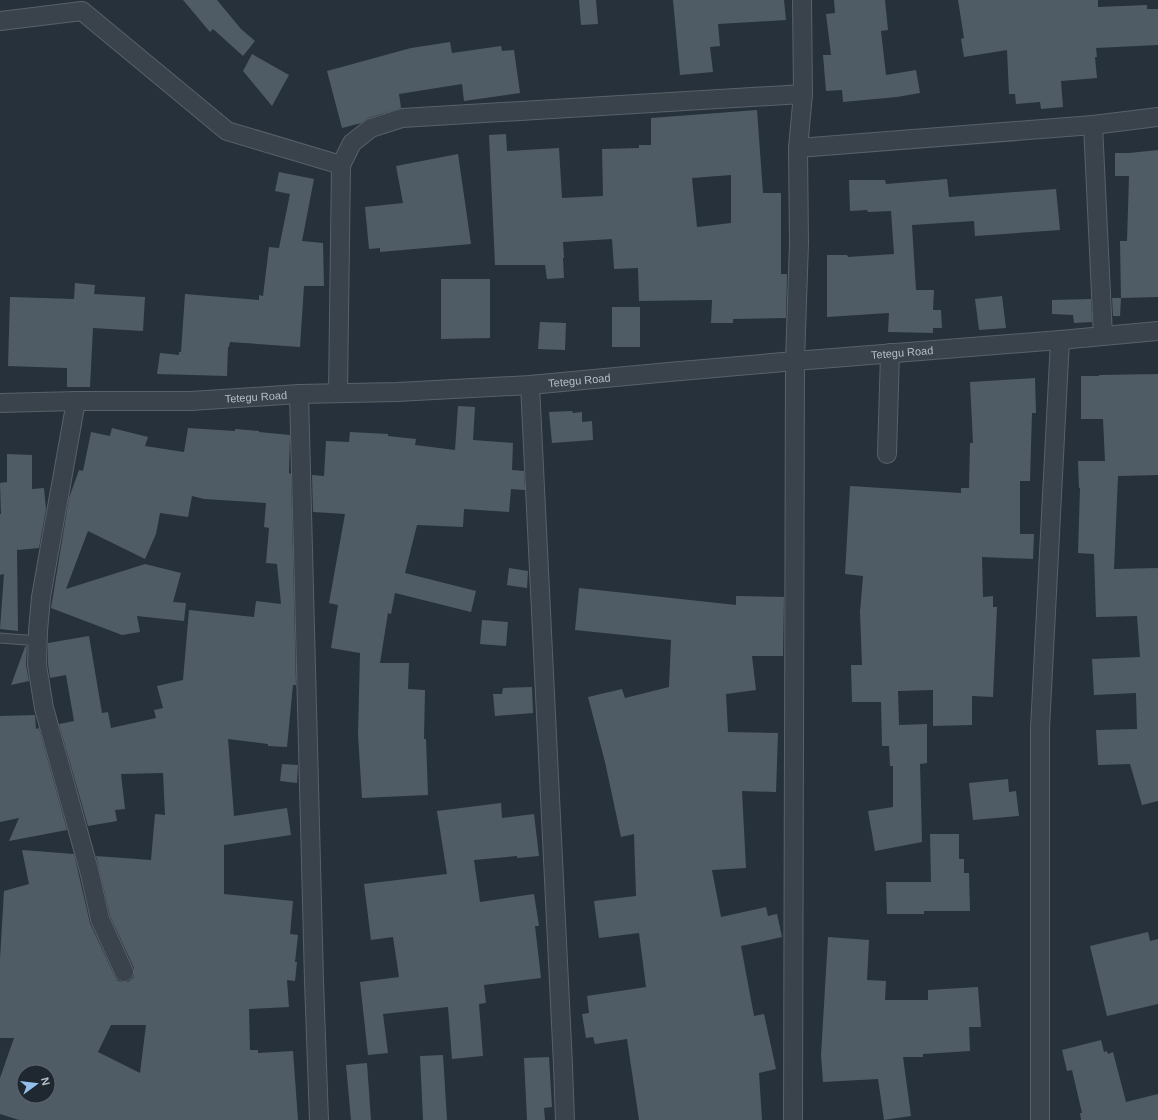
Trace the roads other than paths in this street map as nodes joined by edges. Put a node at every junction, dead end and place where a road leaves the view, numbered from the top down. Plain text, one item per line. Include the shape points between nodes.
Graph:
1 (802, 0) edge
2 (0, 20) edge
3 (803, 94) junction
4 (1158, 117) edge
5 (1093, 125) junction
6 (798, 148) junction
7 (341, 166) junction
8 (1158, 331) edge
9 (1103, 336) junction
10 (1060, 340) junction
11 (890, 353) junction
12 (795, 361) junction
13 (530, 385) junction
14 (338, 393) junction
15 (299, 394) junction
16 (76, 401) junction
17 (0, 403) edge
18 (887, 454) dead end
19 (0, 638) edge
20 (38, 641) junction
21 (124, 972) dead end
22 (319, 1120) edge
23 (565, 1120) edge
24 (793, 1120) edge
25 (1040, 1120) edge

1 - 3 street
2 - 7 street via 82,11 227,131
3 - 6 street
3 - 7 street via 402,118 370,128 352,143
4 - 5 street
5 - 6 street
5 - 9 street
6 - 12 street via 799,243
7 - 14 street
8 - 9 street, Tetegu Road
9 - 10 street, Tetegu Road
10 - 11 street, Tetegu Road
10 - 25 street via 1040,728
11 - 12 street, Tetegu Road
11 - 18 street
12 - 13 street, Tetegu Road
12 - 24 street
13 - 14 street, Tetegu Road
13 - 23 street
14 - 15 street, Tetegu Road
15 - 16 street, Tetegu Road via 191,401
15 - 22 street
16 - 17 street, Tetegu Road
16 - 20 street via 41,597
19 - 20 lane
20 - 21 street via 37,665 44,708 100,919

